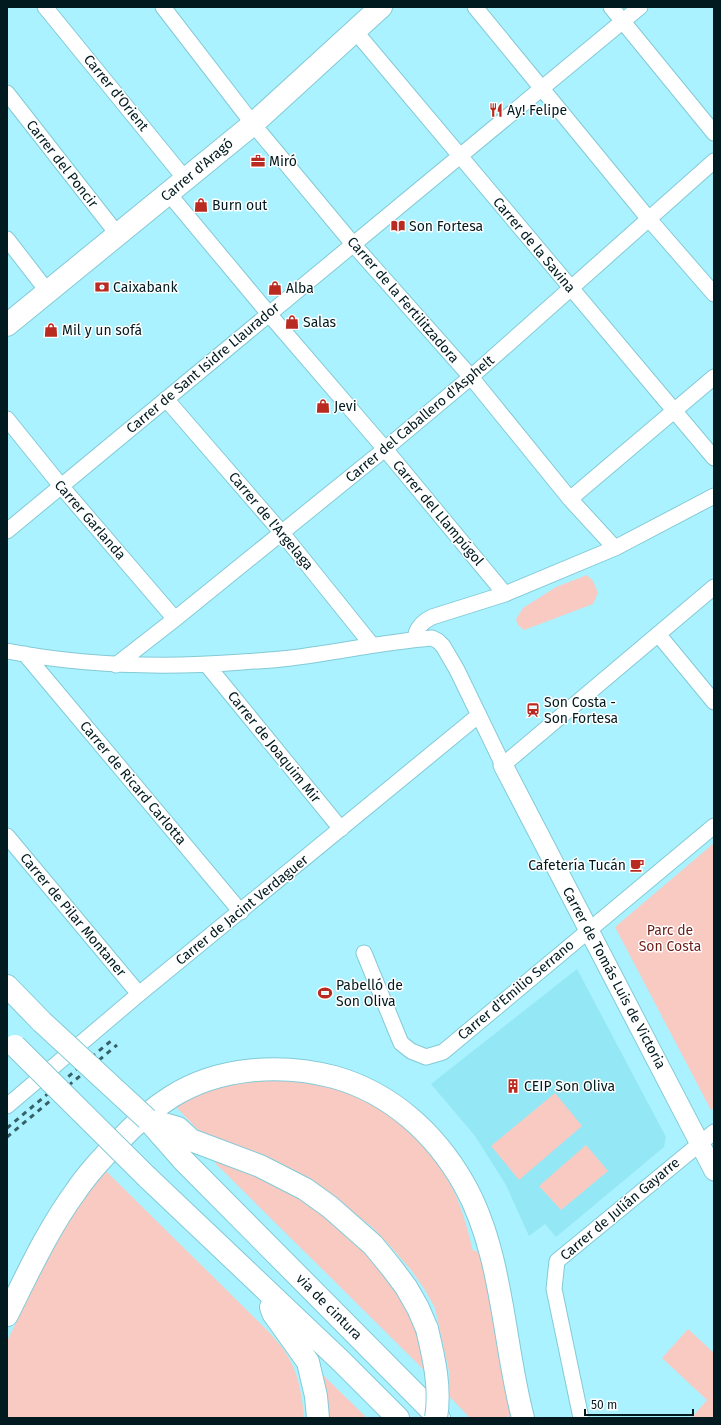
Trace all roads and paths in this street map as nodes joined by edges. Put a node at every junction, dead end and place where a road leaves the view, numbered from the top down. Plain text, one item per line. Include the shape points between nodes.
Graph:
1 (45, 7) edge
2 (163, 7) edge
3 (381, 7) edge
4 (475, 7) edge
5 (611, 7) edge
6 (640, 7) edge
7 (622, 21) junction
8 (355, 31) junction
9 (542, 87) junction
10 (7, 93) edge
11 (253, 124) junction
12 (714, 133) edge
13 (459, 156) junction
14 (714, 161) edge
15 (186, 180) junction
16 (169, 194) junction
17 (648, 218) junction
18 (118, 235) junction
19 (7, 239) edge
20 (353, 244) junction
21 (570, 289) junction
22 (48, 292) junction
23 (714, 294) edge
24 (268, 314) junction
25 (7, 325) edge
26 (471, 377) junction
27 (714, 377) edge
28 (166, 399) junction
29 (674, 410) junction
30 (7, 419) edge
31 (385, 449) junction
32 (714, 458) edge
33 (61, 486) junction
34 (714, 496) edge
35 (570, 499) junction
36 (7, 531) edge
37 (282, 533) junction
38 (615, 548) junction
39 (714, 587) edge
40 (505, 594) junction
41 (176, 619) junction
42 (658, 634) junction
43 (415, 639) junction
44 (372, 645) junction
45 (7, 650) edge
46 (25, 654) junction
47 (116, 665) junction
48 (207, 665) junction
49 (714, 702) edge
50 (479, 715) junction
51 (503, 765) junction
52 (714, 826) edge
53 (341, 829) junction
54 (7, 836) edge
55 (241, 912) junction
56 (588, 930) junction
57 (364, 953) dead end
58 (7, 986) edge
59 (139, 994) junction
60 (10, 1042) edge
61 (7, 1106) edge
62 (147, 1119) junction
63 (707, 1138) edge
64 (714, 1171) edge
65 (264, 1289) junction
66 (7, 1315) edge
67 (318, 1418) edge
68 (398, 1418) edge
69 (436, 1418) edge
70 (439, 1418) edge
71 (523, 1418) edge
72 (581, 1418) edge

1 - 15 street, Carrer d'Orient
2 - 11 street, Carrer de la Fertilitzadora
3 - 8 main road, Carrer d'Aragó
4 - 9 street
5 - 7 street
6 - 7 street, Carrer de Sant Isidre Llaurador
7 - 9 street, Carrer de Sant Isidre Llaurador
7 - 12 street
8 - 11 main road, Carrer d'Aragó
8 - 13 street, Carrer de la Savina
9 - 13 street, Carrer de Sant Isidre Llaurador
9 - 17 street
10 - 18 street, Carrer del Poncir
11 - 15 main road, Carrer d'Aragó
11 - 20 street, Carrer de la Fertilitzadora
13 - 20 street, Carrer de Sant Isidre Llaurador
13 - 21 street, Carrer de la Savina
14 - 17 street, Carrer del Caballero d'Asphelt
15 - 16 main road, Carrer d'Aragó
16 - 18 main road, Carrer d'Aragó
16 - 24 street, Carrer del Llampúgol
17 - 21 street, Carrer del Caballero d'Asphelt
17 - 23 street
18 - 22 main road, Carrer d'Aragó
19 - 22 street
20 - 24 street, Carrer de Sant Isidre Llaurador
20 - 26 street, Carrer de la Fertilitzadora
21 - 26 street, Carrer del Caballero d'Asphelt
21 - 29 street, Carrer de la Savina
22 - 25 main road, Carrer d'Aragó
24 - 28 street, Carrer de Sant Isidre Llaurador
24 - 31 street, Carrer del Llampúgol
26 - 31 street, Carrer del Caballero d'Asphelt
26 - 35 street, Carrer de la Fertilitzadora
27 - 29 street
28 - 33 street, Carrer de Sant Isidre Llaurador
28 - 37 street, Carrer de l'Argelaga
29 - 32 street, Carrer de la Savina
29 - 35 street
30 - 33 street, Carrer Garlanda
31 - 37 street, Carrer del Caballero d'Asphelt
31 - 40 street, Carrer del Llampúgol
33 - 36 street, Carrer de Sant Isidre Llaurador
33 - 41 street, Carrer Garlanda
34 - 38 street
35 - 38 street, Carrer de la Fertilitzadora
37 - 41 street, Carrer del Caballero d'Asphelt
37 - 44 street, Carrer de l'Argelaga
38 - 40 street
39 - 42 street
40 - 43 street via 424,621
41 - 47 street, Carrer del Caballero d'Asphelt
42 - 49 street
42 - 51 street
43 - 44 street
43 - 50 street via 432,638 443,646
44 - 48 street via 290,658
45 - 46 street
46 - 47 street
46 - 55 street, Carrer de Ricard Carlotta
47 - 48 street
48 - 53 street, Carrer de Joaquim Mir
50 - 51 street
50 - 53 street, Carrer de Jacint Verdaguer
51 - 56 street, Carrer de Tomás Luis de Victoria
52 - 56 street, Carrer d'Emilio Serrano
53 - 55 street, Carrer de Jacint Verdaguer
54 - 59 street, Carrer de Pilar Montaner
55 - 59 street, Carrer de Jacint Verdaguer
56 - 57 street, Carrer d'Emilio Serrano via 443,1052 426,1057 410,1051 402,1043
56 - 63 street, Carrer de Tomás Luis de Victoria
58 - 62 main road, via de cintura, bridge
59 - 61 street, Carrer de Jacint Verdaguer
60 - 65 main road, bridge
62 - 69 main road, bridge via 178,1128 191,1140 260,1166 305,1189 330,1207 373,1246 406,1287 427,1328 437,1384
62 - 70 main road, via de cintura via 184,1161
63 - 64 street, Carrer de Tomás Luis de Victoria
63 - 72 street, Carrer de Julián Gayarre via 557,1261 554,1289
65 - 67 main road via 273,1312 308,1362
65 - 68 main road
66 - 71 main road via 38,1254 76,1191 97,1164 149,1113 173,1095 189,1087 244,1071 271,1069 323,1074 373,1092 417,1123 436,1143 462,1181 487,1242

